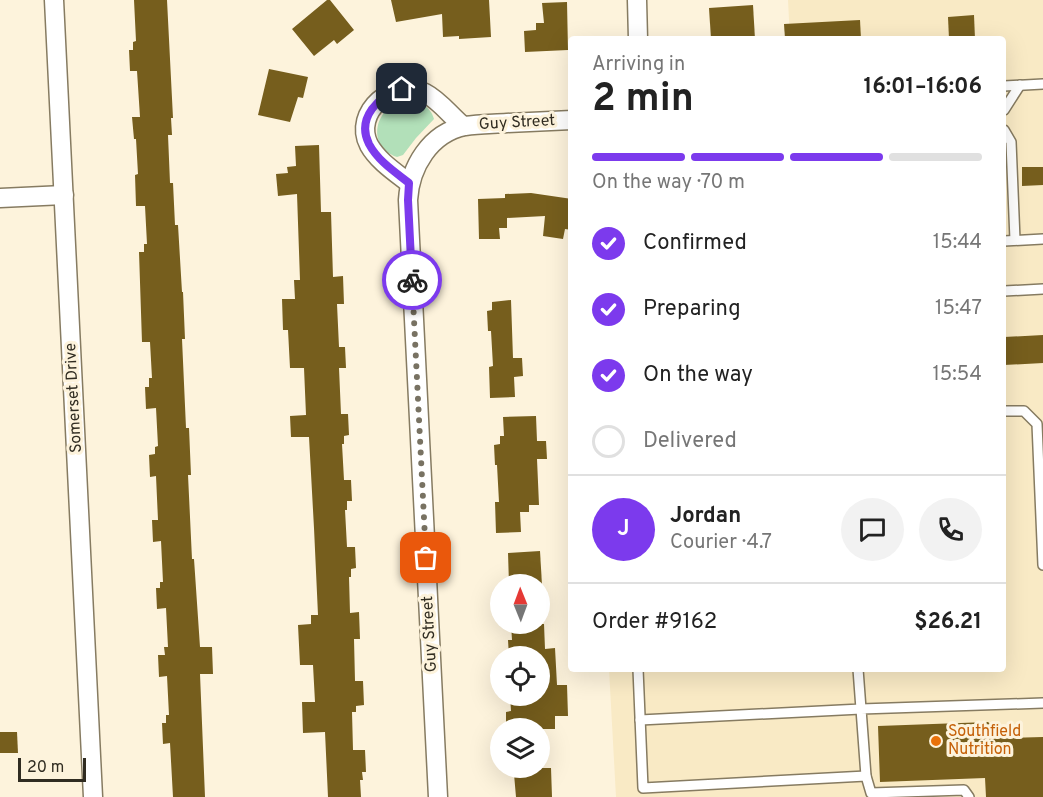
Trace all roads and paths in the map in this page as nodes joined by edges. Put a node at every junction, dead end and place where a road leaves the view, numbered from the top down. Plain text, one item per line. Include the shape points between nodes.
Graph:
1 (54, 0) edge
2 (637, 0) edge
3 (638, 36) edge
4 (1043, 84) edge
5 (1020, 85) junction
6 (1006, 86) edge
7 (1006, 107) edge
8 (568, 120) edge
9 (464, 126) junction
10 (1006, 133) edge
11 (409, 183) junction
12 (64, 195) junction
13 (0, 198) edge
14 (1043, 239) edge
15 (1015, 240) junction
16 (1006, 241) edge
17 (1043, 289) edge
18 (1006, 291) edge
19 (1006, 411) edge
20 (1040, 424) edge
21 (1043, 565) edge
22 (638, 672) edge
23 (858, 672) edge
24 (1043, 703) edge
25 (861, 709) junction
26 (640, 720) junction
27 (866, 776) junction
28 (93, 797) edge
29 (438, 797) edge
30 (969, 797) edge

1 - 12 street, Somerset Drive
2 - 3 street
4 - 5 lane
5 - 6 lane
5 - 7 lane
8 - 9 street, Guy Street
9 - 11 street, Guy Street via 434,142 420,159
9 - 11 street, Guy Street via 424,92 391,92 373,106 366,126 369,144 389,168
10 - 15 lane via 1011,142
11 - 29 street, Guy Street
12 - 13 street
12 - 28 street, Somerset Drive
14 - 15 lane
15 - 16 lane
17 - 18 lane
19 - 20 lane via 1024,411
20 - 21 lane
22 - 26 lane
23 - 25 lane
24 - 25 lane
25 - 26 lane
25 - 27 lane
26 - 27 lane via 643,788
27 - 30 lane via 871,793 964,790

